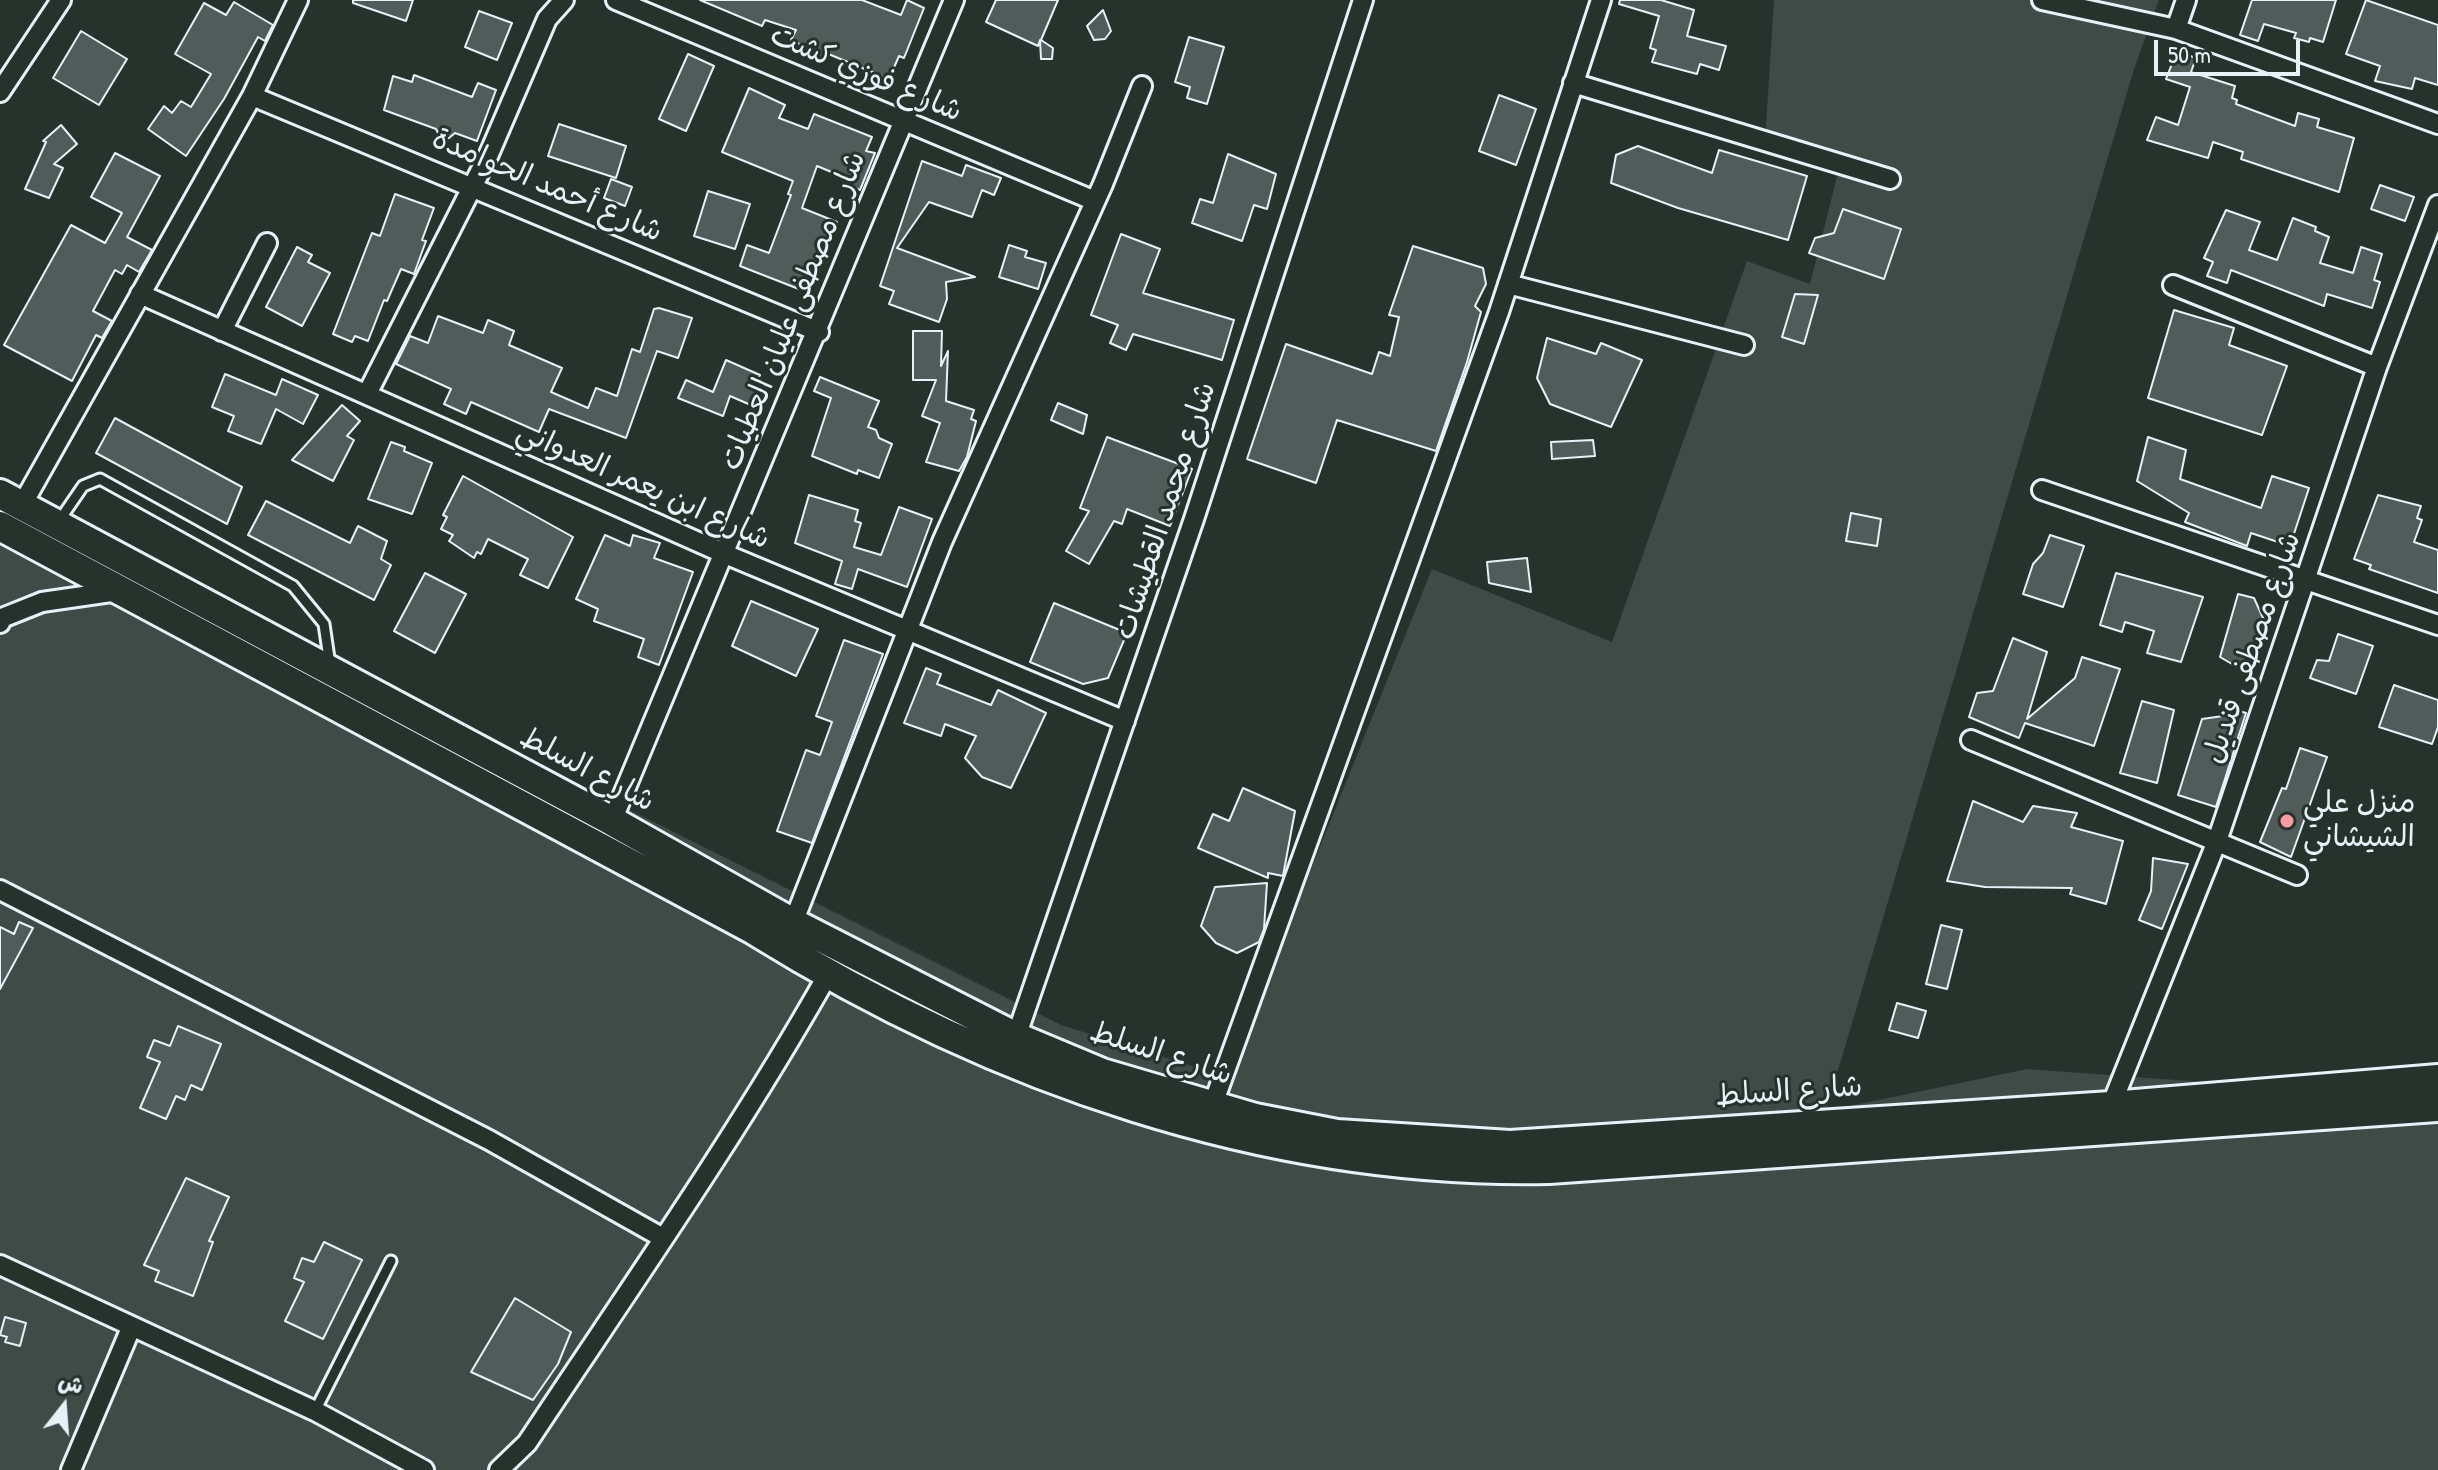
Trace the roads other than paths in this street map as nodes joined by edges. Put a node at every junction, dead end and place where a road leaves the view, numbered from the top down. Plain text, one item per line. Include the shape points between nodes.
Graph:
1 (61, 0) edge
2 (298, 0) edge
3 (564, 0) edge
4 (616, 0) edge
5 (954, 0) edge
6 (1363, 0) edge
7 (1601, 0) edge
8 (2042, 0) edge
9 (2186, 0) edge
10 (2176, 29) junction
11 (1573, 83) junction
12 (1142, 86) dead end
13 (0, 92) edge
14 (252, 96) junction
15 (903, 120) junction
16 (2438, 124) edge
17 (1890, 179) dead end
18 (474, 186) junction
19 (1095, 201) junction
20 (2438, 205) edge
21 (267, 243) dead end
22 (1508, 284) junction
23 (2173, 285) dead end
24 (140, 294) junction
25 (222, 331) junction
26 (819, 332) junction
27 (1744, 345) dead end
28 (2377, 367) junction
29 (367, 394) junction
30 (2042, 490) dead end
31 (11, 500) edge
32 (56, 525) junction
33 (0, 526) edge
34 (725, 554) junction
35 (2307, 581) junction
36 (121, 590) junction
37 (1, 616) edge
38 (2438, 625) edge
39 (906, 632) junction
40 (331, 673) junction
41 (1125, 721) junction
42 (1971, 740) dead end
43 (612, 821) junction
44 (2217, 841) junction
45 (2297, 875) dead end
46 (0, 890) edge
47 (793, 923) junction
48 (827, 976) junction
49 (1016, 1037) junction
50 (2438, 1079) edge
51 (2111, 1106) junction
52 (1212, 1107) junction
53 (2438, 1107) edge
54 (663, 1238) junction
55 (391, 1261) dead end
56 (0, 1265) edge
57 (131, 1328) junction
58 (315, 1411) junction
59 (71, 1470) edge
60 (424, 1470) edge
61 (499, 1470) edge

1 - 13 street
2 - 14 street
3 - 18 street via 547,19
4 - 15 street, شارع فوزي كشت
5 - 15 street, شارع مصطفى عليان العطيات
6 - 41 street, شارع محمد القطيشات
7 - 11 street
8 - 10 street
9 - 10 street
10 - 16 street
11 - 17 street
11 - 22 street
12 - 19 street
14 - 18 street, شارع أحمد الحوامدة
14 - 24 street
15 - 19 street, شارع فوزي كشت
15 - 26 street, شارع مصطفى عليان العطيات
18 - 26 street, شارع أحمد الحوامدة
18 - 29 street
19 - 39 street via 978,457
20 - 28 street, شارع مصطفى قنديل
21 - 25 street
22 - 27 street
22 - 52 street
23 - 28 street
24 - 25 street, شارع ابن يعمر العدواني
24 - 31 street
25 - 29 street, شارع ابن يعمر العدواني
26 - 34 street, شارع مصطفى عليان العطيات
28 - 35 street, شارع مصطفى قنديل
29 - 34 street, شارع ابن يعمر العدواني
30 - 35 street
31 - 32 main road, شارع السلط
32 - 40 main road, شارع السلط
32 - 40 lane via 83,486 100,479 293,586 324,624
33 - 36 main road, شارع السلط
34 - 39 street, شارع ابن يعمر العدواني
34 - 43 street, شارع مصطفى عليان العطيات
35 - 38 street
35 - 44 street, شارع مصطفى قنديل
36 - 37 street via 66,597
36 - 48 main road, شارع السلط via 754,930
39 - 41 street, شارع ابن يعمر العدواني
39 - 47 street
40 - 43 main road, شارع السلط
41 - 49 street, شارع محمد القطيشات
42 - 44 street
43 - 47 main road, شارع السلط
44 - 45 street
44 - 51 street, شارع مصطفى قنديل
46 - 54 street via 489,1140
47 - 49 main road, شارع السلط
48 - 53 main road, شارع السلط via 1015,1063 1135,1108 1274,1145 1403,1165 1478,1170 1657,1164
48 - 54 street
49 - 52 main road, شارع السلط via 1102,1073
50 - 51 main road, شارع السلط
51 - 52 main road, شارع السلط via 1510,1145 1337,1134
54 - 61 street via 527,1443
55 - 58 lane
56 - 57 street
57 - 58 street
57 - 59 street
58 - 60 street

